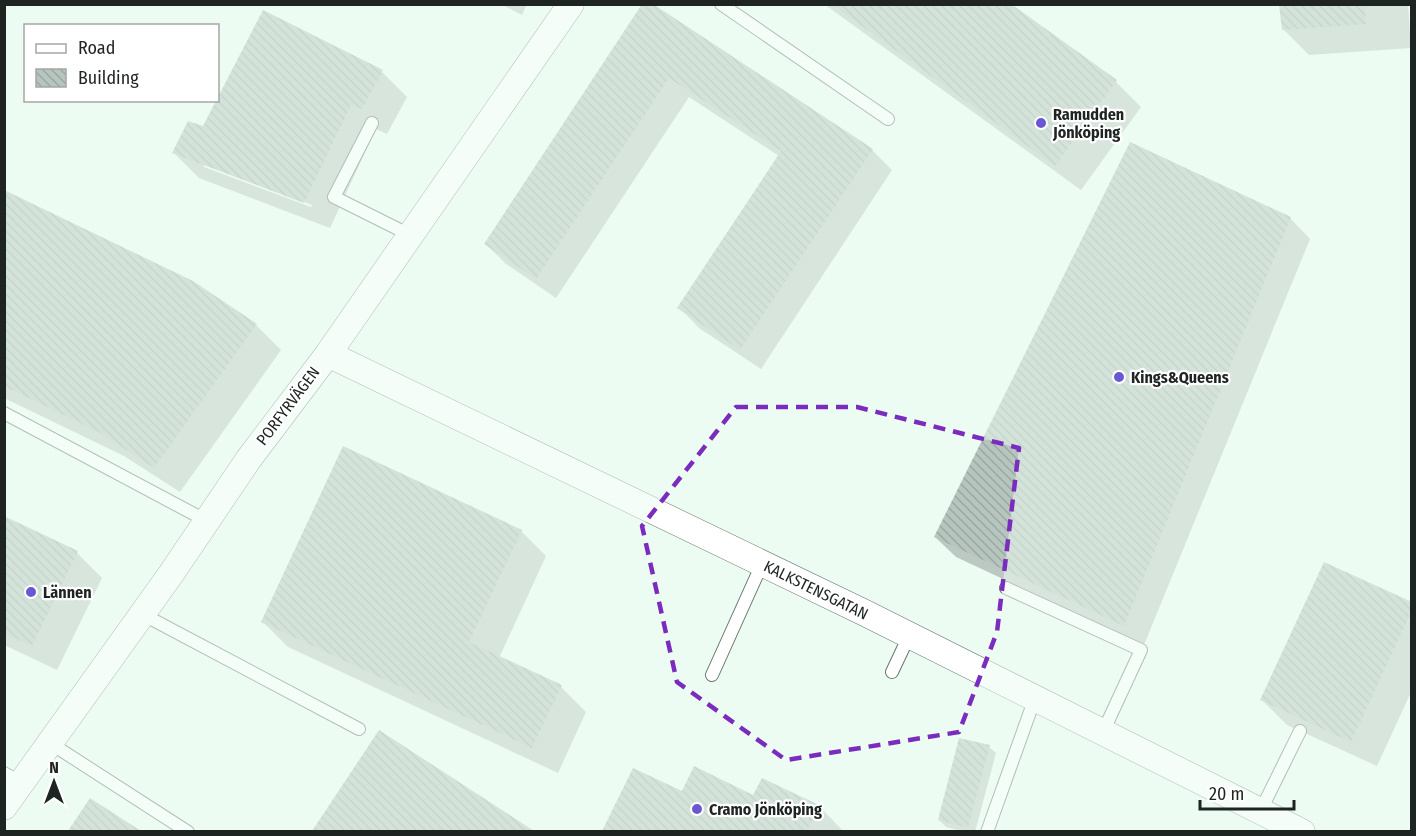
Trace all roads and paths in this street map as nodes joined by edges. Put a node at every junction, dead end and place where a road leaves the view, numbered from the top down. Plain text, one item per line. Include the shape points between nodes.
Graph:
1 (571, 4) edge
2 (721, 4) edge
3 (888, 119) dead end
4 (372, 123) dead end
5 (410, 235) junction
6 (328, 354) junction
7 (4, 413) edge
8 (207, 521) junction
9 (762, 564) junction
10 (1006, 588) dead end
11 (142, 614) junction
12 (909, 636) junction
13 (892, 672) dead end
14 (712, 675) dead end
15 (1035, 698) junction
16 (359, 729) dead end
17 (1300, 731) dead end
18 (1103, 732) junction
19 (51, 743) junction
20 (13, 778) edge
21 (4, 807) edge
22 (1260, 810) junction
23 (1289, 828) edge
24 (188, 831) edge
25 (987, 831) edge

1 - 5 street, PORFYRVÄGEN
2 - 3 lane
4 - 5 lane via 334,197
5 - 6 street, PORFYRVÄGEN
6 - 8 street, PORFYRVÄGEN
6 - 9 street, KALKSTENSGATAN
7 - 8 lane
8 - 11 street, PORFYRVÄGEN
9 - 12 street, KALKSTENSGATAN
9 - 14 lane
10 - 18 lane via 1141,650
11 - 16 lane
11 - 19 street, PORFYRVÄGEN
12 - 13 lane
12 - 15 street, KALKSTENSGATAN
15 - 18 street, KALKSTENSGATAN
15 - 25 lane
17 - 22 lane
18 - 22 street, KALKSTENSGATAN
19 - 20 street, PORFYRVÄGEN
19 - 24 lane
20 - 21 street, PORFYRVÄGEN
22 - 23 street, KALKSTENSGATAN

